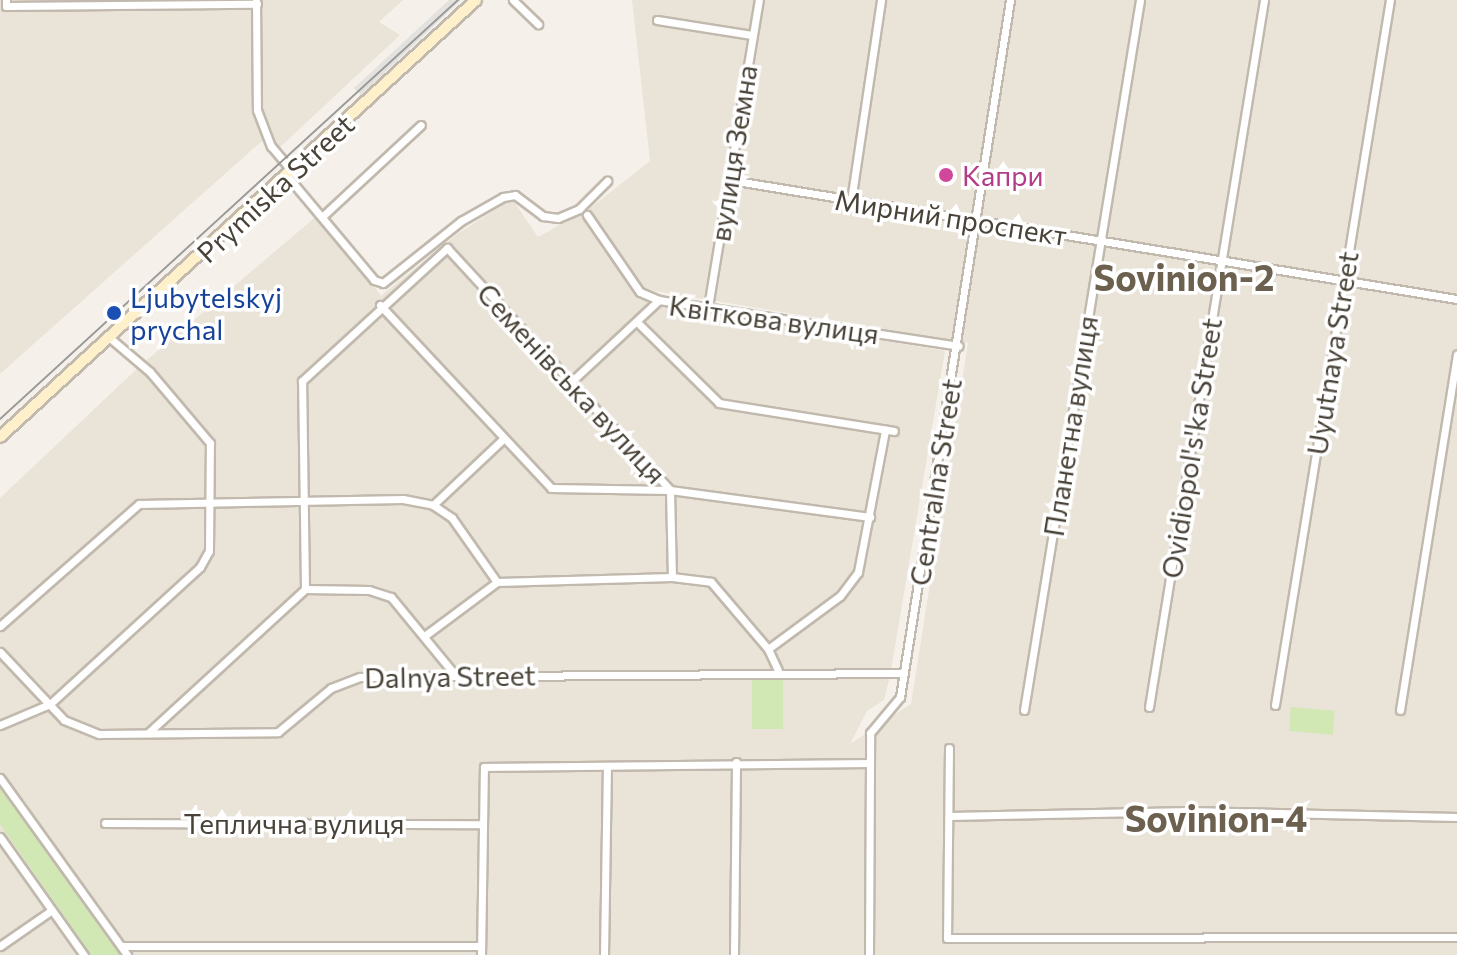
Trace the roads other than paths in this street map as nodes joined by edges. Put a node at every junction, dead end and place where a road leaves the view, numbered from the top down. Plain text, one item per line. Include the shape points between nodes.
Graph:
1 (6, 0) edge
2 (476, 0) edge
3 (513, 0) edge
4 (759, 0) edge
5 (881, 0) edge
6 (1010, 0) edge
7 (1140, 0) edge
8 (1264, 0) edge
9 (1390, 0) edge
10 (256, 2) edge
11 (132, 3) edge
12 (657, 20) dead end
13 (538, 24) dead end
14 (752, 35) junction
15 (421, 125) dead end
16 (291, 174) junction
17 (730, 180) junction
18 (607, 181) dead end
19 (851, 201) junction
20 (324, 215) junction
21 (587, 215) dead end
22 (975, 222) junction
23 (1100, 241) junction
24 (1222, 261) junction
25 (1344, 280) junction
26 (1457, 299) edge
27 (659, 300) junction
28 (380, 305) junction
29 (708, 307) junction
30 (637, 322) junction
31 (110, 338) junction
32 (958, 346) junction
33 (1457, 355) edge
34 (572, 381) junction
35 (0, 437) edge
36 (503, 439) junction
37 (670, 490) junction
38 (302, 501) junction
39 (213, 502) junction
40 (433, 505) junction
41 (870, 517) junction
42 (672, 577) junction
43 (497, 582) junction
44 (305, 589) junction
45 (0, 626) edge
46 (427, 634) junction
47 (768, 649) junction
48 (0, 652) edge
49 (778, 670) junction
50 (904, 673) junction
51 (456, 676) junction
52 (50, 704) junction
53 (1275, 705) dead end
54 (1149, 707) dead end
55 (1024, 710) dead end
56 (1400, 710) dead end
57 (0, 725) edge
58 (148, 733) junction
59 (949, 748) dead end
60 (736, 762) junction
61 (869, 763) junction
62 (607, 766) junction
63 (0, 778) edge
64 (949, 816) junction
65 (1457, 817) edge
66 (105, 823) dead end
67 (482, 824) junction
68 (0, 837) edge
69 (52, 910) junction
70 (1457, 937) edge
71 (0, 946) edge
72 (121, 946) junction
73 (481, 946) junction
74 (84, 955) edge
75 (127, 955) edge
76 (481, 955) edge
77 (604, 955) edge
78 (734, 955) edge
79 (869, 955) edge

1 - 11 street via 6,6
2 - 16 street, Prymiska Street
3 - 13 street
4 - 14 street, вулиця Земна
5 - 19 street
6 - 22 street, Centralna Street
7 - 23 street, Планетна вулиця
8 - 24 street, Ovidiopol's'ka Street
9 - 25 street, Uyutnaya Street
10 - 11 street
10 - 16 street via 257,110 271,146
12 - 14 street
14 - 17 street, вулиця Земна
15 - 20 street
16 - 20 street
16 - 31 street, Prymiska Street
17 - 19 street, Мирний проспект
17 - 29 street, вулиця Земна
18 - 20 street via 579,209 558,218 543,216 515,195 503,197 461,221 383,283 374,280
19 - 22 street, Мирний проспект
21 - 27 street via 640,292
22 - 23 street, Мирний проспект
22 - 32 street, Centralna Street
23 - 24 street, Мирний проспект
23 - 55 street, Планетна вулиця
24 - 25 street, Мирний проспект
24 - 54 street, Ovidiopol's'ka Street
25 - 26 street, Мирний проспект
25 - 53 street, Uyutnaya Street
27 - 29 street, Квіткова вулиця
27 - 30 street, Квіткова вулиця
28 - 34 street, Семенівська вулиця via 447,248
28 - 36 street
28 - 38 street via 302,381
29 - 32 street, Квіткова вулиця
30 - 34 street, Квіткова вулиця
30 - 41 street via 719,403 889,431
31 - 35 street, Prymiska Street
31 - 39 street via 207,436
32 - 50 street, Centralna Street
33 - 56 street
34 - 37 street, Семенівська вулиця
36 - 37 street via 545,485 558,491
36 - 40 street
37 - 41 street
37 - 42 street, Семенівська вулиця
38 - 39 street
38 - 40 street via 403,499
38 - 44 street
39 - 45 street via 133,508
39 - 52 street via 212,541 200,567
40 - 43 street via 452,518
41 - 47 street via 851,584
42 - 43 street
42 - 47 street via 718,586
43 - 46 street
44 - 46 street via 382,592
44 - 58 street
46 - 51 street
47 - 49 street
48 - 52 street, Dalnya Street
49 - 50 street, Dalnya Street
49 - 51 street, Dalnya Street
50 - 61 street, Centralna Street via 897,706 870,733
51 - 58 street, Dalnya Street via 348,679 278,732
52 - 57 street
52 - 58 street, Dalnya Street via 82,731
59 - 64 street
60 - 61 street
60 - 62 street
60 - 78 street
61 - 79 street, Centralna Street
62 - 67 street via 484,767
62 - 77 street
63 - 72 street
64 - 65 street via 1190,811
64 - 70 street via 947,938
66 - 67 street, Теплична вулиця
67 - 73 street
68 - 69 street
69 - 71 street
69 - 74 street
72 - 73 street
72 - 75 street
73 - 76 street

